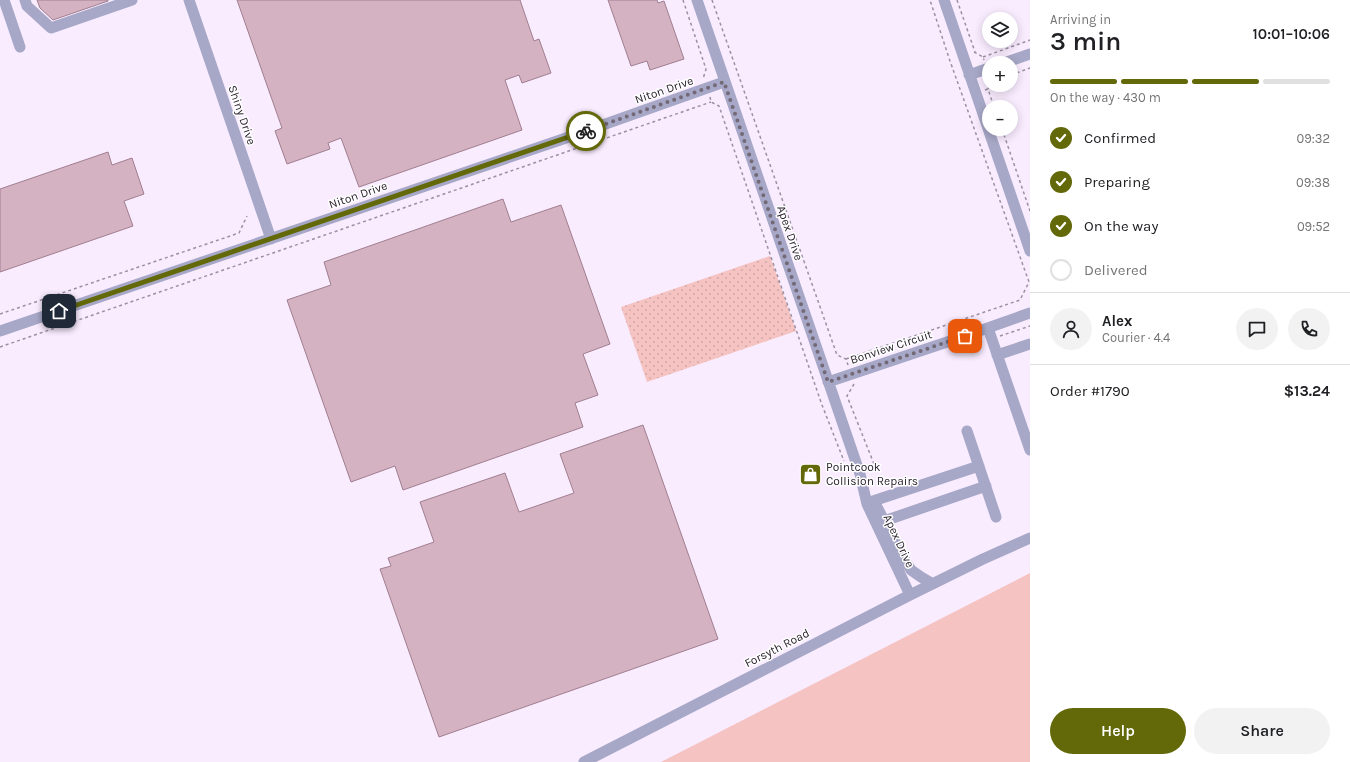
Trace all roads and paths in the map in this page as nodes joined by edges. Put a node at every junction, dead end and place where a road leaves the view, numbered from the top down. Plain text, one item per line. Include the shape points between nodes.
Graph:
1 (4, 0) edge
2 (25, 0) edge
3 (132, 0) edge
4 (189, 0) edge
5 (683, 0) edge
6 (697, 0) edge
7 (712, 0) edge
8 (930, 0) edge
9 (944, 0) edge
10 (957, 0) edge
11 (1030, 40) edge
12 (20, 47) dead end
13 (975, 52) dead end
14 (1030, 54) edge
15 (986, 56) edge
16 (1018, 58) edge
17 (1030, 68) edge
18 (982, 70) edge
19 (1018, 72) edge
20 (969, 75) junction
21 (724, 82) junction
22 (706, 89) junction
23 (711, 102) junction
24 (1004, 136) edge
25 (1030, 211) edge
26 (247, 216) dead end
27 (271, 239) junction
28 (1030, 251) edge
29 (1030, 313) edge
30 (0, 314) edge
31 (988, 328) junction
32 (0, 331) edge
33 (1030, 344) edge
34 (0, 347) edge
35 (997, 355) junction
36 (846, 359) junction
37 (851, 374) junction
38 (828, 382) junction
39 (1026, 426) edge
40 (967, 431) dead end
41 (1030, 450) edge
42 (844, 462) dead end
43 (979, 466) junction
44 (876, 469) dead end
45 (860, 474) junction
46 (986, 486) junction
47 (874, 501) junction
48 (996, 517) dead end
49 (884, 521) junction
50 (1030, 531) edge
51 (1030, 538) edge
52 (983, 559) junction
53 (933, 584) junction
54 (910, 595) junction
55 (584, 762) edge

1 - 12 street
2 - 3 street via 27,6 51,28
4 - 27 street, Shiny Drive
5 - 22 path via 706,69 702,78
6 - 21 street, Apex Drive
7 - 36 path via 837,355
8 - 36 path via 1029,282 1020,300
9 - 20 street
10 - 13 path
11 - 15 path
14 - 16 street
17 - 19 path
18 - 20 street
20 - 28 street
21 - 22 street, Niton Drive
21 - 38 street, Apex Drive
22 - 23 path
22 - 27 street, Niton Drive
23 - 34 path
23 - 42 path via 719,106
24 - 25 path
26 - 30 path via 239,233
27 - 32 street, Niton Drive
29 - 31 street, Bonview Circuit
31 - 35 street
31 - 37 street, Bonview Circuit
33 - 35 street
35 - 39 street
36 - 37 path
37 - 38 street, Bonview Circuit
37 - 44 path via 854,383 847,396
38 - 45 street, Apex Drive
39 - 41 street
40 - 43 street
43 - 46 street
43 - 47 street
45 - 47 street, Apex Drive
45 - 54 street, Apex Drive via 867,504
46 - 48 street
46 - 49 street
47 - 49 street, Apex Drive
49 - 53 street, Apex Drive via 911,570
50 - 52 street, Forsyth Road
51 - 52 street, Forsyth Road
52 - 53 street, Forsyth Road
53 - 54 street, Forsyth Road
54 - 55 street, Forsyth Road

